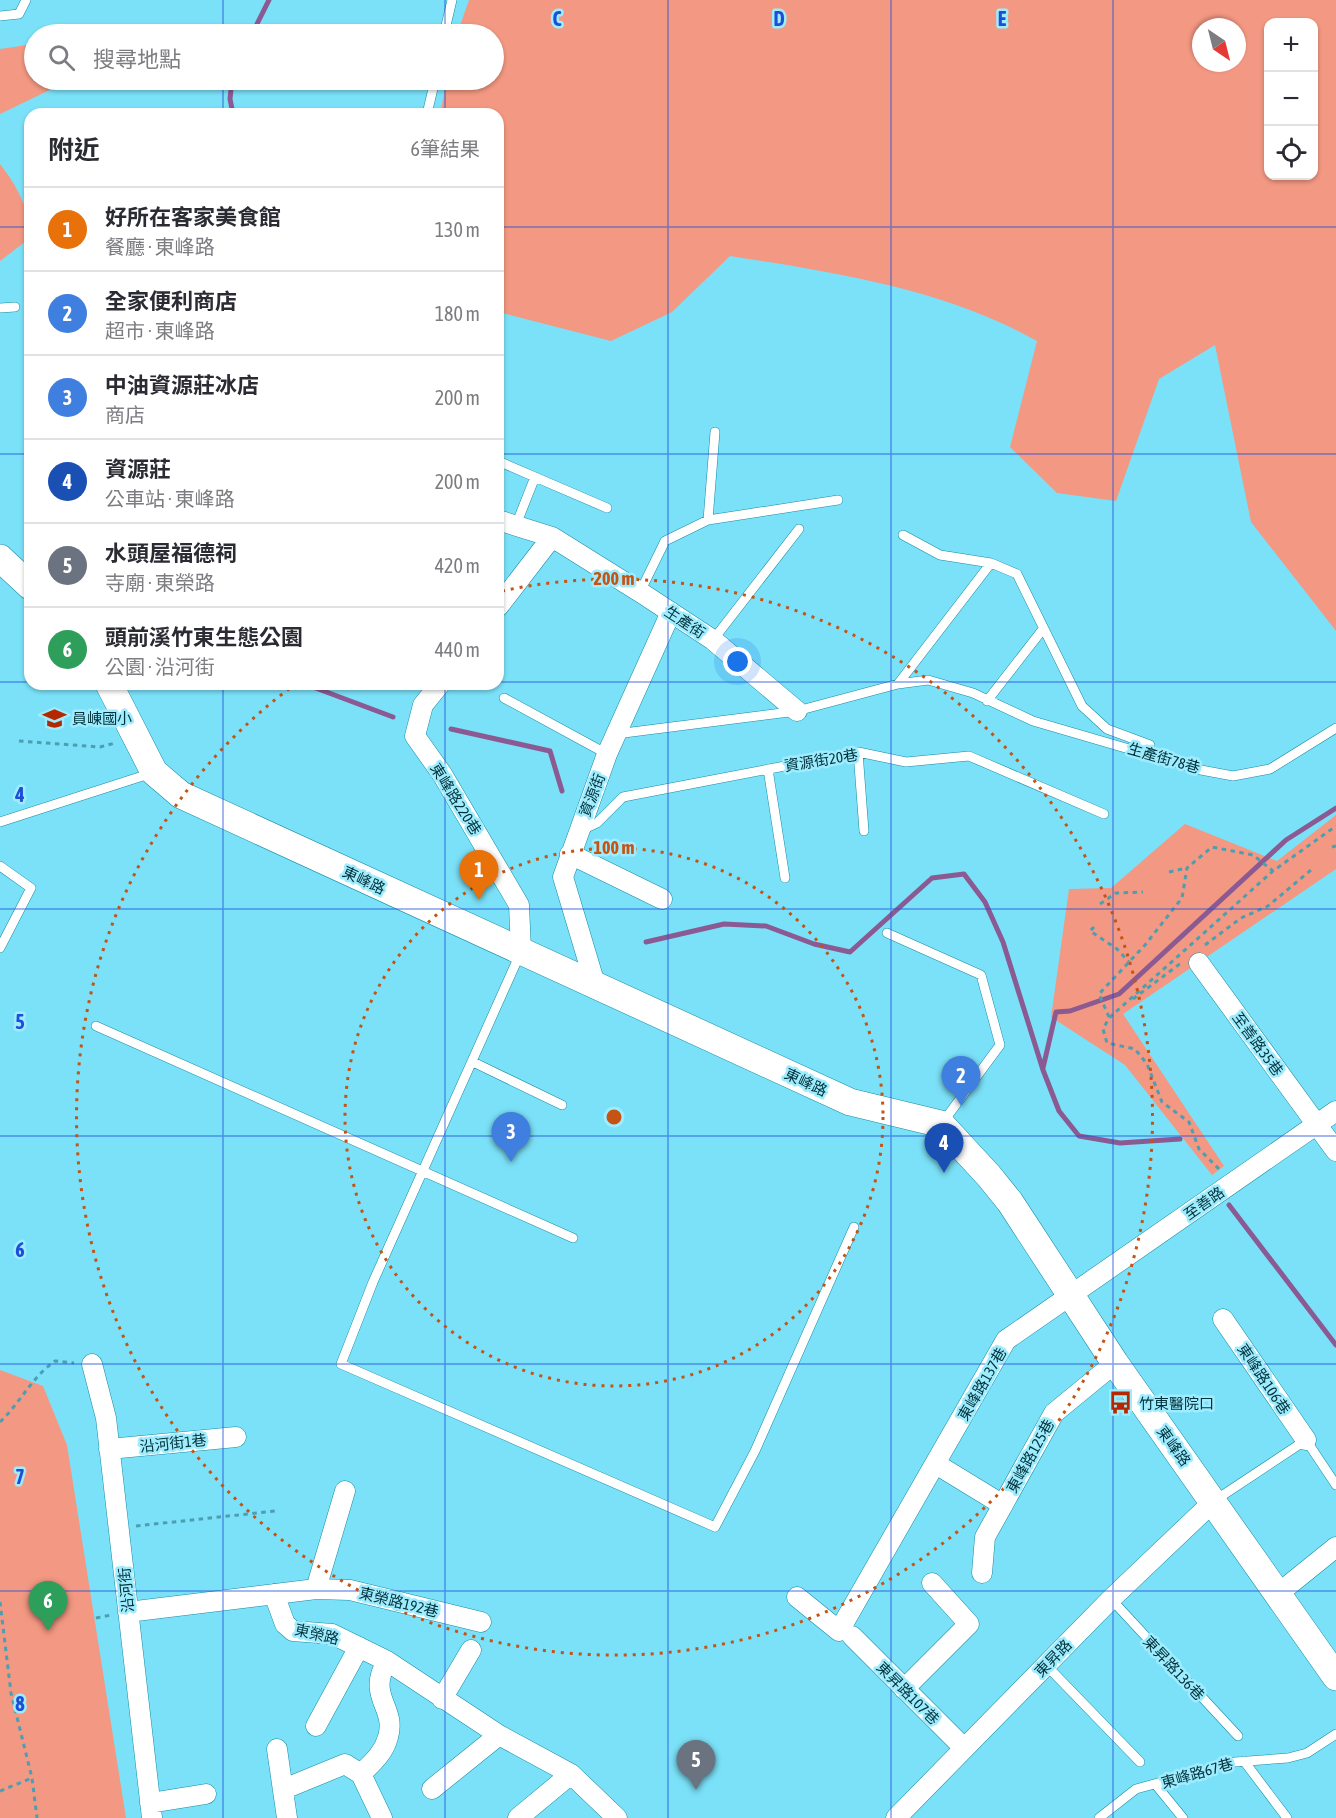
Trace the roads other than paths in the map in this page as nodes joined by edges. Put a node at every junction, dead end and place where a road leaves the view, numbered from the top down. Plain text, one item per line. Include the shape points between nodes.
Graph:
1 (26, 0) edge
2 (452, 0) edge
3 (0, 16) edge
4 (446, 24) edge
5 (433, 90) edge
6 (429, 108) edge
7 (15, 307) dead end
8 (0, 308) edge
9 (715, 432) dead end
10 (504, 464) edge
11 (536, 477) junction
12 (838, 500) dead end
13 (607, 508) dead end
14 (708, 520) junction
15 (507, 523) edge
16 (799, 529) dead end
17 (903, 535) dead end
18 (552, 537) junction
19 (0, 558) edge
20 (991, 563) junction
21 (24, 580) edge
22 (640, 592) junction
23 (504, 599) edge
24 (671, 612) junction
25 (1043, 630) junction
26 (713, 640) junction
27 (898, 684) junction
28 (435, 690) edge
29 (115, 691) edge
30 (504, 698) dead end
31 (987, 701) junction
32 (797, 711) junction
33 (1336, 728) edge
34 (616, 734) junction
35 (1150, 745) dead end
36 (858, 752) junction
37 (607, 754) junction
38 (768, 769) junction
39 (154, 772) junction
40 (1104, 814) dead end
41 (2, 820) edge
42 (864, 831) dead end
43 (577, 833) junction
44 (570, 854) junction
45 (0, 866) edge
46 (785, 878) dead end
47 (662, 899) dead end
48 (887, 933) dead end
49 (0, 948) edge
50 (521, 951) junction
51 (1195, 957) road end
52 (595, 984) junction
53 (96, 1026) dead end
54 (473, 1062) junction
55 (562, 1106) dead end
56 (1336, 1111) edge
57 (941, 1124) junction
58 (1317, 1125) junction
59 (1336, 1151) edge
60 (423, 1173) junction
61 (854, 1227) dead end
62 (573, 1238) dead end
63 (1071, 1296) junction
64 (1223, 1319) dead end
65 (1115, 1363) junction
66 (92, 1364) road end
67 (236, 1437) dead end
68 (1306, 1440) junction
69 (109, 1449) junction
70 (936, 1464) junction
71 (1336, 1485) edge
72 (345, 1491) dead end
73 (1214, 1501) junction
74 (1003, 1505) junction
75 (1336, 1547) edge
76 (982, 1573) dead end
77 (932, 1583) dead end
78 (316, 1590) junction
79 (1279, 1593) junction
80 (274, 1594) junction
81 (797, 1597) dead end
82 (1111, 1599) junction
83 (128, 1612) junction
84 (481, 1622) dead end
85 (845, 1634) junction
86 (359, 1647) junction
87 (471, 1650) dead end
88 (387, 1662) junction
89 (1046, 1665) junction
90 (1336, 1677) edge
91 (904, 1689) junction
92 (442, 1699) junction
93 (316, 1726) dead end
94 (1336, 1734) edge
95 (499, 1735) junction
96 (1238, 1736) dead end
97 (277, 1749) dead end
98 (964, 1749) junction
99 (1244, 1761) junction
100 (1140, 1762) dead end
101 (361, 1774) junction
102 (571, 1774) junction
103 (1156, 1785) junction
104 (284, 1789) junction
105 (432, 1790) dead end
106 (206, 1794) dead end
107 (151, 1810) edge
108 (287, 1818) edge
109 (382, 1818) edge
110 (518, 1818) edge
111 (618, 1818) edge
112 (896, 1818) edge
113 (1099, 1818) edge
114 (1184, 1818) edge
115 (1287, 1818) edge

1 - 3 lane via 19,14
2 - 4 lane
5 - 6 lane
7 - 8 lane
9 - 14 lane
10 - 11 lane
11 - 13 lane
11 - 15 lane
12 - 14 lane
14 - 22 lane via 665,541
15 - 18 street, 生產街
16 - 26 lane
17 - 20 lane, 生產街78巷 via 940,555
18 - 22 street, 生產街
18 - 23 street
19 - 21 main road
20 - 25 lane, 生產街78巷 via 1017,574
20 - 27 lane
22 - 24 street, 生產街
24 - 26 street, 生產街
24 - 34 street, 資源街
25 - 31 lane
25 - 35 lane, 生產街78巷 via 1082,705 1107,729
26 - 32 street, 生產街
27 - 31 lane, 生產街78巷 via 928,680
27 - 32 lane, 生產街78巷
28 - 50 street, 東峰路220巷 via 423,705 415,736 442,774 519,905
29 - 39 main road, 東峰路
30 - 37 lane
31 - 33 lane, 生產街78巷 via 1033,721 1233,776 1270,769
32 - 34 lane, 生產街78巷
34 - 37 street, 資源街
36 - 38 lane, 資源街20巷
36 - 40 lane, 資源街20巷 via 906,762 969,756
36 - 42 lane
37 - 43 street, 資源街
38 - 43 lane, 資源街20巷 via 624,797 597,823
38 - 46 lane
39 - 41 lane
39 - 50 main road, 東峰路 via 181,795 215,812
43 - 44 street, 資源街
44 - 47 street
44 - 52 street, 資源街 via 563,878
45 - 49 lane via 31,888
48 - 57 lane via 981,975 1000,1045
50 - 52 main road, 東峰路
50 - 54 lane
51 - 58 street, 至善路35巷
52 - 57 main road, 東峰路 via 850,1102
53 - 60 lane
54 - 55 lane
54 - 60 lane
56 - 58 street, 至善路
57 - 63 main road, 東峰路 via 1010,1202
58 - 59 street, 至善路35巷
58 - 63 street, 至善路
60 - 61 lane via 341,1364 715,1527 755,1451
60 - 62 lane
63 - 65 main road, 東峰路
63 - 70 street, 東峰路137巷 via 1006,1341
64 - 68 street, 東峰路106巷
65 - 73 main road, 東峰路
65 - 74 street, 東峰路125巷 via 1054,1413
66 - 69 street, 沿河街 via 106,1418
67 - 69 street, 沿河街1巷
68 - 71 lane, 東峰路106巷
68 - 73 lane
69 - 83 street, 沿河街
70 - 74 street
70 - 85 street, 東峰路137巷
72 - 78 street
73 - 79 main road, 東峰路
73 - 82 street, 東昇路
74 - 76 street, 東峰路125巷 via 985,1537
75 - 79 street
77 - 91 street via 969,1624
78 - 80 street, 東榮路192巷
78 - 84 street, 東榮路192巷 via 350,1590
79 - 90 main road, 東峰路
80 - 83 street
80 - 86 street, 東榮路 via 285,1624 293,1631 332,1634
81 - 85 street, 東昇路107巷
82 - 89 street, 東昇路
82 - 96 lane, 東昇路136巷
83 - 107 street, 沿河街
85 - 91 street, 東昇路107巷
86 - 88 street, 東榮路
86 - 93 street
87 - 92 street
88 - 92 street, 東榮路
88 - 101 street via 379,1675 378,1689 387,1708 389,1736 378,1757
89 - 98 street, 東昇路
89 - 100 lane
91 - 98 street, 東昇路107巷
92 - 95 street, 東榮路
94 - 99 lane, 東峰路67巷 via 1307,1753
95 - 102 street, 東榮路
95 - 105 street
97 - 104 street
98 - 112 street, 東昇路
99 - 103 lane, 東峰路67巷
99 - 115 lane
101 - 104 street via 345,1764
101 - 109 street
102 - 110 street
102 - 111 street, 東榮路
103 - 113 lane, 東峰路67巷 via 1136,1789
103 - 114 lane
104 - 108 street
106 - 107 street

